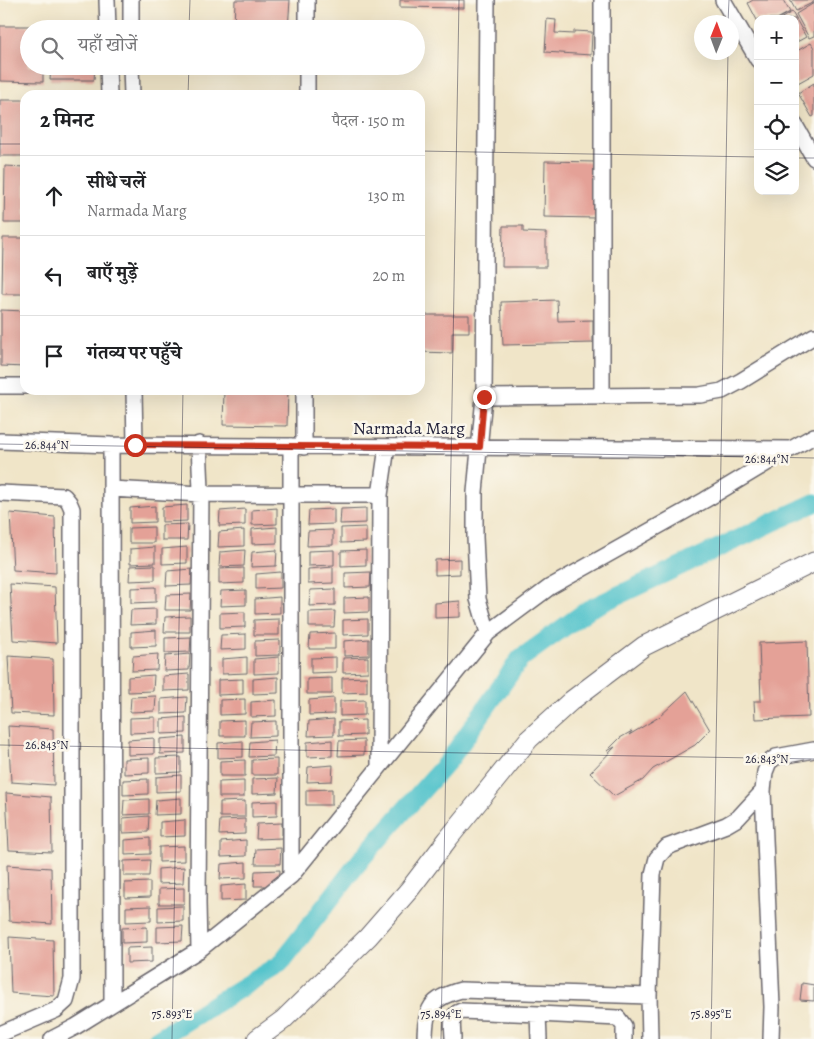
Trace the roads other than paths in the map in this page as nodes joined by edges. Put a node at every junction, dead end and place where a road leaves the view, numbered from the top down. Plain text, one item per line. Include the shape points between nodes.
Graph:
1 (107, 0) edge
2 (131, 0) edge
3 (307, 0) edge
4 (487, 0) edge
5 (602, 0) edge
6 (723, 0) edge
7 (108, 20) edge
8 (131, 20) edge
9 (307, 20) edge
10 (754, 53) edge
11 (108, 75) edge
12 (131, 75) edge
13 (307, 75) edge
14 (108, 90) edge
15 (132, 90) edge
16 (306, 90) edge
17 (799, 132) edge
18 (814, 158) edge
19 (814, 336) edge
20 (0, 386) edge
21 (20, 386) edge
22 (134, 395) edge
23 (303, 395) edge
24 (602, 395) junction
25 (484, 397) junction
26 (814, 436) edge
27 (0, 441) edge
28 (198, 444) junction
29 (111, 445) junction
30 (135, 445) junction
31 (297, 446) junction
32 (387, 447) junction
33 (480, 447) junction
34 (791, 449) junction
35 (111, 489) junction
36 (0, 493) edge
37 (201, 494) junction
38 (290, 495) junction
39 (380, 495) junction
40 (814, 562) edge
41 (488, 633) junction
42 (814, 750) edge
43 (378, 767) junction
44 (763, 791) junction
45 (291, 876) junction
46 (199, 950) junction
47 (649, 996) junction
48 (112, 1004) junction
49 (538, 1014) junction
50 (0, 1034) edge
51 (52, 1039) edge
52 (257, 1039) edge
53 (425, 1039) edge
54 (453, 1039) edge
55 (539, 1039) edge
56 (624, 1039) edge
57 (650, 1039) edge
58 (771, 1039) edge

1 - 7 street
2 - 8 street
3 - 9 street
4 - 25 street
5 - 24 street
6 - 10 street
11 - 14 street
12 - 15 street
13 - 16 street
17 - 18 street
19 - 24 street via 722,391 700,395
20 - 21 street
22 - 30 street
23 - 31 street
24 - 25 street
25 - 33 street
26 - 34 street, Narmada Marg
27 - 29 street, Narmada Marg
28 - 30 street, Narmada Marg
28 - 31 street, Narmada Marg
28 - 37 street
29 - 30 street, Narmada Marg
29 - 35 street
31 - 32 street, Narmada Marg
31 - 38 street
32 - 33 street, Narmada Marg
32 - 39 street
33 - 34 street, Narmada Marg
33 - 41 street via 475,537 478,598
34 - 41 street via 550,587
35 - 37 street
35 - 48 street
36 - 50 street via 64,496 72,508 72,979 66,1001 56,1010
37 - 38 street
37 - 46 street
38 - 39 street
38 - 45 street
39 - 43 street
40 - 52 street via 644,646 571,701 529,739 368,937 283,1020
41 - 43 street
42 - 44 street via 776,757 769,762
43 - 45 street
44 - 47 street via 738,818 667,847 657,858 653,874
44 - 58 street
45 - 46 street
46 - 48 street
47 - 53 street via 461,990 443,995 429,1008
47 - 57 street
48 - 51 street
49 - 54 street via 461,1011 452,1017
49 - 55 street
49 - 56 street via 618,1018 624,1026

